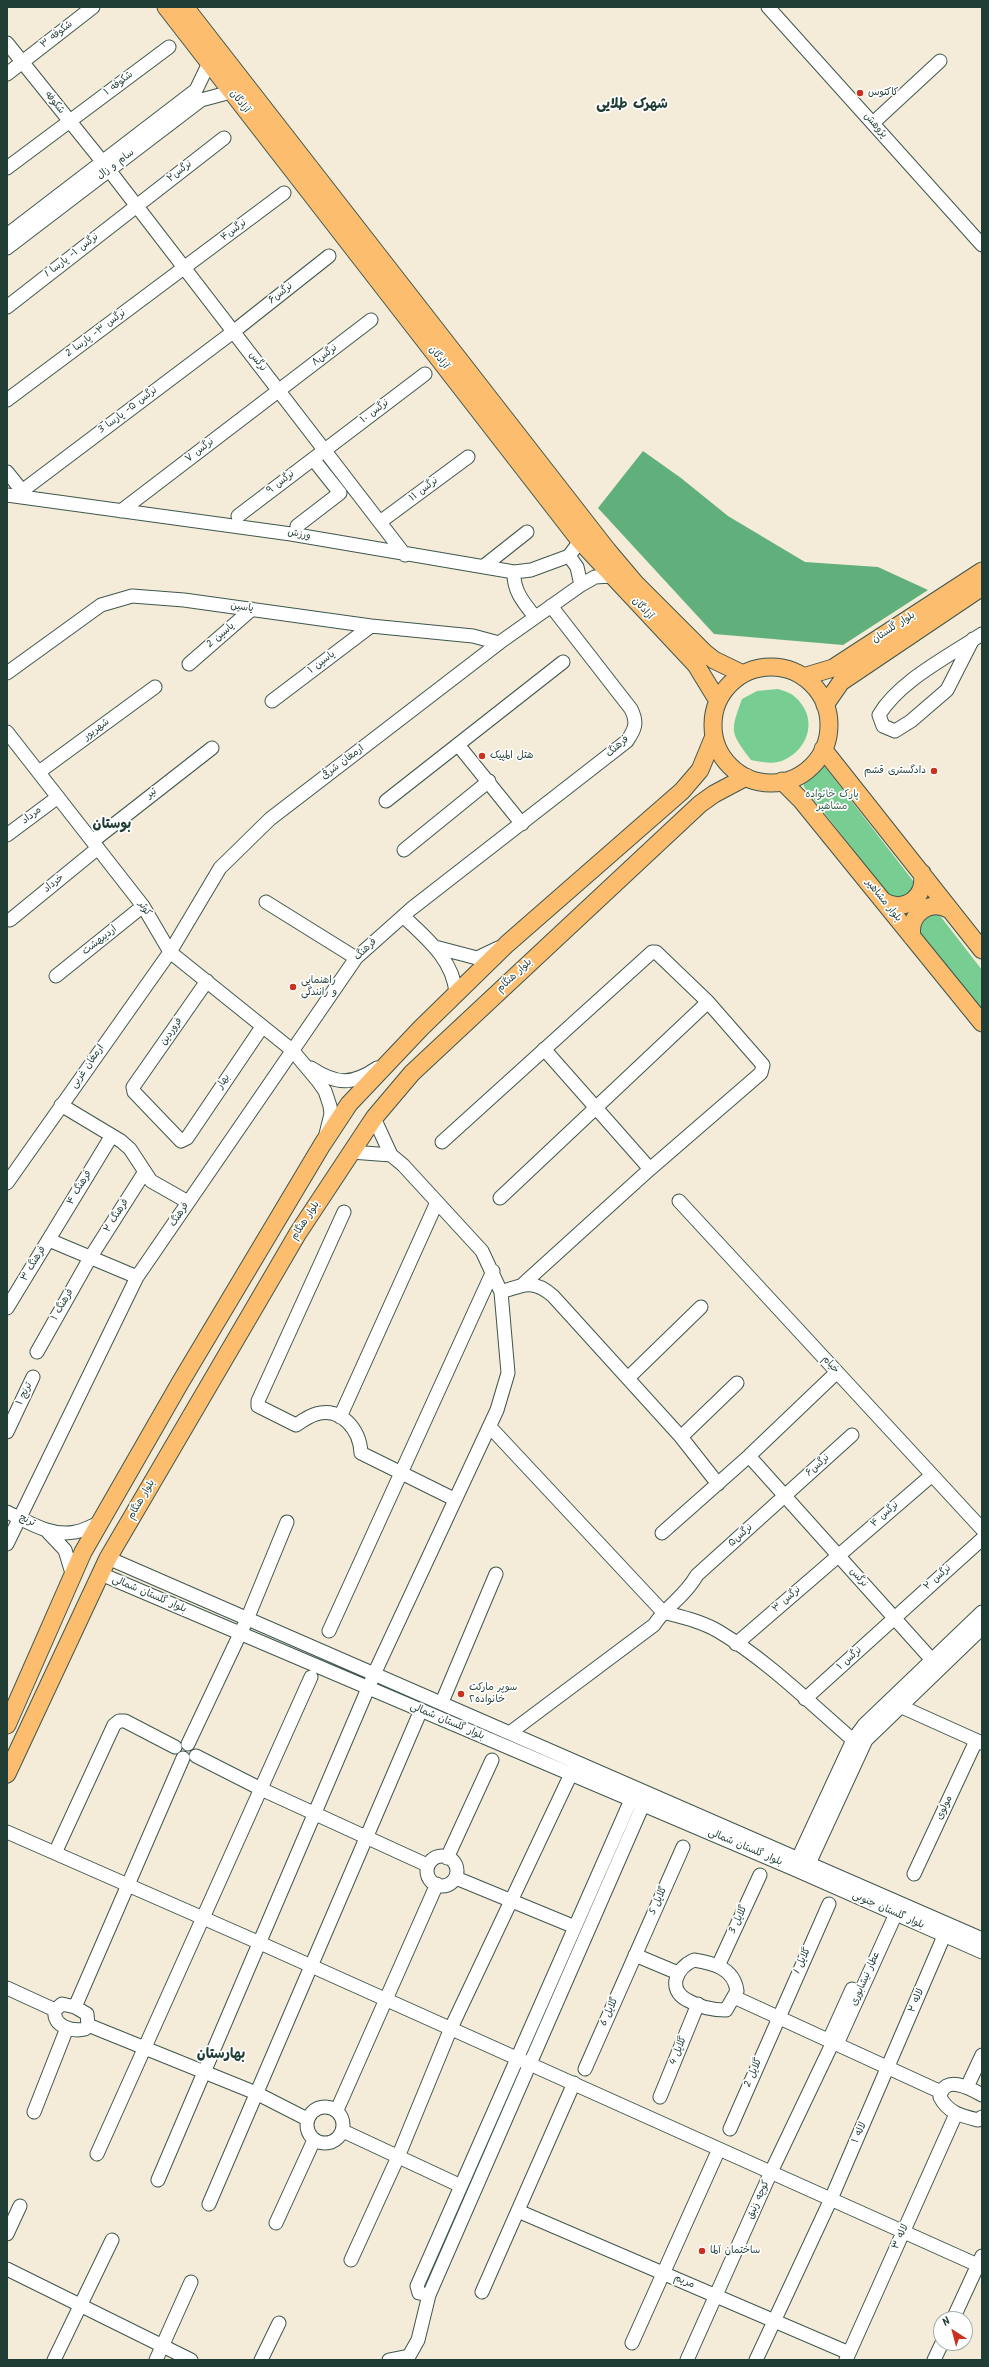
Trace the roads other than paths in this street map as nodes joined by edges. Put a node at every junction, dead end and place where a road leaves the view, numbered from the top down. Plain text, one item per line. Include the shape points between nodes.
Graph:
1 (93, 7) edge
2 (166, 7) edge
3 (185, 7) edge
4 (768, 7) edge
5 (7, 43) edge
6 (169, 47) dead end
7 (940, 61) dead end
8 (22, 63) junction
9 (209, 63) junction
10 (7, 74) edge
11 (230, 92) junction
12 (70, 122) junction
13 (872, 123) junction
14 (224, 138) dead end
15 (105, 166) junction
16 (7, 168) edge
17 (284, 194) dead end
18 (324, 199) junction
19 (136, 206) junction
20 (7, 235) edge
21 (982, 245) edge
22 (7, 248) edge
23 (329, 256) dead end
24 (184, 268) junction
25 (7, 307) edge
26 (371, 320) dead end
27 (233, 332) junction
28 (425, 374) dead end
29 (279, 391) junction
30 (7, 400) edge
31 (324, 450) junction
32 (468, 457) dead end
33 (313, 459) junction
34 (7, 472) edge
35 (24, 494) junction
36 (7, 495) edge
37 (121, 511) junction
38 (238, 516) dead end
39 (380, 522) junction
40 (297, 526) dead end
41 (526, 532) dead end
42 (580, 541) junction
43 (405, 555) junction
44 (569, 556) junction
45 (484, 566) junction
46 (982, 571) edge
47 (514, 572) junction
48 (612, 576) junction
49 (581, 585) junction
50 (982, 587) edge
51 (551, 606) junction
52 (252, 609) junction
53 (535, 617) junction
54 (371, 626) junction
55 (978, 637) edge
56 (499, 643) junction
57 (29, 657) junction
58 (563, 662) dead end
59 (7, 663) edge
60 (189, 664) dead end
61 (7, 673) edge
62 (743, 674) junction
63 (803, 677) junction
64 (155, 687) dead end
65 (272, 701) dead end
66 (718, 701) junction
67 (825, 705) junction
68 (714, 736) junction
69 (9, 740) edge
70 (459, 746) junction
71 (212, 748) dead end
72 (823, 749) junction
73 (39, 772) junction
74 (746, 777) junction
75 (489, 781) junction
76 (782, 781) junction
77 (58, 796) junction
78 (386, 801) dead end
79 (522, 824) junction
80 (7, 835) edge
81 (95, 845) junction
82 (404, 850) dead end
83 (601, 861) junction
84 (922, 874) junction
85 (618, 880) junction
86 (883, 901) junction
87 (266, 902) dead end
88 (143, 906) junction
89 (950, 910) junction
90 (403, 916) junction
91 (10, 920) dead end
92 (912, 937) junction
93 (507, 944) junction
94 (435, 947) junction
95 (982, 950) edge
96 (170, 952) junction
97 (356, 958) junction
98 (56, 976) dead end
99 (207, 981) junction
100 (456, 993) junction
101 (708, 1002) junction
102 (982, 1023) edge
103 (262, 1027) junction
104 (544, 1049) junction
105 (292, 1050) junction
106 (393, 1056) junction
107 (303, 1063) junction
108 (61, 1105) junction
109 (596, 1107) junction
110 (374, 1118) junction
111 (111, 1137) junction
112 (187, 1138) joint
113 (442, 1142) dead end
114 (322, 1145) junction
115 (351, 1152) junction
116 (391, 1155) junction
117 (650, 1169) junction
118 (144, 1173) junction
119 (7, 1183) edge
120 (500, 1198) dead end
121 (679, 1201) dead end
122 (188, 1202) junction
123 (437, 1202) junction
124 (344, 1212) dead end
125 (49, 1240) junction
126 (90, 1258) junction
127 (492, 1271) junction
128 (137, 1277) junction
129 (522, 1285) junction
130 (501, 1292) junction
131 (700, 1307) dead end
132 (7, 1308) edge
133 (216, 1322) junction
134 (238, 1335) junction
135 (37, 1352) dead end
136 (837, 1372) junction
137 (33, 1377) dead end
138 (628, 1378) junction
139 (737, 1384) dead end
140 (340, 1417) junction
141 (490, 1427) junction
142 (7, 1432) edge
143 (852, 1435) dead end
144 (681, 1437) junction
145 (749, 1456) junction
146 (401, 1473) junction
147 (932, 1475) junction
148 (718, 1484) junction
149 (785, 1496) junction
150 (454, 1499) junction
151 (7, 1512) edge
152 (19, 1518) junction
153 (287, 1522) dead end
154 (99, 1523) junction
155 (982, 1529) edge
156 (47, 1531) junction
157 (662, 1534) dead end
158 (982, 1539) edge
159 (7, 1544) edge
160 (838, 1556) junction
161 (108, 1558) junction
162 (135, 1569) junction
163 (72, 1573) junction
164 (101, 1574) junction
165 (496, 1574) dead end
166 (130, 1587) junction
167 (663, 1612) junction
168 (982, 1612) edge
169 (248, 1617) junction
170 (894, 1618) junction
171 (982, 1628) edge
172 (329, 1631) dead end
173 (240, 1634) junction
174 (736, 1644) junction
175 (932, 1660) junction
176 (375, 1672) junction
177 (311, 1677) dead end
178 (370, 1688) junction
179 (805, 1699) junction
180 (442, 1702) junction
181 (894, 1703) junction
182 (421, 1710) junction
183 (7, 1725) edge
184 (510, 1732) junction
185 (527, 1740) junction
186 (979, 1742) edge
187 (858, 1743) junction
188 (188, 1744) junction
189 (175, 1747) junction
190 (521, 1753) junction
191 (196, 1756) junction
192 (183, 1758) junction
193 (492, 1760) dead end
194 (7, 1774) edge
195 (571, 1774) junction
196 (262, 1789) junction
197 (643, 1790) junction
198 (637, 1802) junction
199 (316, 1813) junction
200 (7, 1832) edge
201 (366, 1836) junction
202 (683, 1847) dead end
203 (55, 1853) junction
204 (447, 1858) junction
205 (427, 1865) junction
206 (802, 1866) junction
207 (914, 1874) dead end
208 (760, 1875) dead end
209 (456, 1878) junction
210 (437, 1884) junction
211 (128, 1885) junction
212 (512, 1900) junction
213 (829, 1904) dead end
214 (894, 1907) junction
215 (203, 1918) junction
216 (575, 1927) junction
217 (944, 1936) junction
218 (982, 1939) edge
219 (260, 1942) junction
220 (982, 1952) edge
221 (635, 1955) junction
222 (310, 1965) junction
223 (718, 1966) junction
224 (678, 1973) junction
225 (7, 1988) edge
226 (734, 1997) junction
227 (386, 1999) junction
228 (698, 2004) junction
229 (76, 2007) junction
230 (55, 2010) junction
231 (778, 2017) junction
232 (88, 2025) junction
233 (67, 2028) junction
234 (451, 2028) junction
235 (833, 2042) junction
236 (146, 2047) junction
237 (982, 2055) edge
238 (518, 2058) junction
239 (530, 2064) junction
240 (889, 2066) junction
241 (585, 2069) dead end
242 (205, 2071) junction
243 (574, 2083) junction
244 (968, 2087) junction
245 (941, 2092) junction
246 (256, 2093) junction
247 (982, 2095) edge
248 (660, 2097) dead end
249 (337, 2110) junction
250 (34, 2112) dead end
251 (956, 2114) junction
252 (982, 2117) edge
253 (307, 2119) junction
254 (730, 2129) dead end
255 (343, 2131) junction
256 (314, 2140) junction
257 (719, 2149) junction
258 (97, 2154) dead end
259 (398, 2156) junction
260 (771, 2172) junction
261 (158, 2180) dead end
262 (461, 2186) junction
263 (831, 2199) junction
264 (209, 2204) dead end
265 (20, 2206) dead end
266 (518, 2212) junction
267 (276, 2223) dead end
268 (903, 2231) junction
269 (7, 2234) edge
270 (112, 2240) dead end
271 (351, 2260) dead end
272 (981, 2262) edge
273 (7, 2269) edge
274 (665, 2274) junction
275 (191, 2282) dead end
276 (482, 2292) dead end
277 (429, 2295) junction
278 (715, 2296) junction
279 (80, 2305) junction
280 (957, 2311) edge
281 (774, 2321) junction
282 (279, 2323) dead end
283 (632, 2343) dead end
284 (162, 2346) junction
285 (848, 2357) edge
286 (54, 2360) edge
287 (156, 2360) edge
288 (191, 2360) edge
289 (261, 2360) edge
290 (389, 2360) edge
291 (687, 2360) edge
292 (756, 2360) edge

1 - 8 street, شکوفه ۳
2 - 9 main road, آزادگان
3 - 18 main road, آزادگان
4 - 13 street, پژوهش
5 - 8 street, شکوفه
6 - 12 street, شکوفه ۱
7 - 13 street
8 - 10 street, شکوفه ۳
8 - 12 street, شکوفه
9 - 11 main road, آزادگان
9 - 15 street, سام و زال via 196,90
11 - 15 street, سام و زال via 202,100
11 - 18 main road, آزادگان
12 - 15 street, شکوفه
12 - 16 street, شکوفه ۱
13 - 21 street, پژوهش
14 - 19 street, نرگس۲
15 - 19 street, نرگس
15 - 20 street, سام و زال
15 - 22 street, سام و زال
17 - 24 street, نرگس۴
18 - 42 main road, آزادگان
18 - 62 main road, آزادگان via 635,583 705,653
19 - 24 street, نرگس
19 - 25 street, نرگس ۱- پارسا 1
23 - 27 street, نرگس۶
24 - 27 street, نرگس
24 - 30 street, نرگس ۳- پارسا 2
26 - 29 street, نرگس۸
27 - 29 street, نرگس
27 - 35 street, نرگس ۵- پارسا 3
28 - 31 street, نرگس ۱۰
29 - 31 street, نرگس
29 - 37 street, نرگس ۷
31 - 33 street, نرگس ۹
31 - 39 street, نرگس
32 - 39 street, نرگس ۱۱
33 - 38 street, نرگس ۹
33 - 40 street via 340,493
34 - 35 street
35 - 36 street, ورزش
35 - 37 street, ورزش
37 - 43 street, ورزش via 292,534
39 - 43 street, نرگس
41 - 45 street
42 - 44 street
42 - 48 main road, آزادگان
43 - 45 street, ورزش
44 - 47 street, ورزش via 531,570
44 - 49 street via 577,568
45 - 47 street, ورزش
46 - 63 main road, بلوار گلستان via 833,668
47 - 53 street via 513,580 519,597
48 - 49 street, ارمغان شرقی via 595,578
48 - 66 main road, آزادگان via 696,665
49 - 51 street, ارمغان شرقی
50 - 67 main road, بلوار گلستان via 841,682
51 - 53 street, ارمغان شرقی
51 - 79 street, فرهنگ via 631,709 636,728 627,741
52 - 54 street, یاسین
52 - 57 street, یاسین via 132,596 112,600 101,605
52 - 60 street, یاسین 2
53 - 56 street, ارمغان شرقی
54 - 56 street, یاسین via 473,636
54 - 65 street, یاسین ۱
55 - 55 street via 887,701 878,715 883,726 896,731 947,690
56 - 96 street, ارمغان شرقی via 270,819 241,845 220,868
57 - 59 street
57 - 61 street, یاسین
58 - 70 street
62 - 63 main road via 773,667 787,669
62 - 66 main road via 728,686
63 - 67 main road via 816,689
64 - 73 street, شهریور
66 - 68 main road via 713,718
67 - 72 main road via 828,727
68 - 74 main road via 725,760
68 - 83 main road via 700,770 691,781
69 - 73 street, کوثر
70 - 75 street
70 - 78 street
71 - 81 street, تیر
72 - 76 main road via 806,770
72 - 84 main road
73 - 77 street, کوثر
74 - 76 main road via 764,782
74 - 85 main road, بلوار هنگام via 700,804
75 - 79 street
75 - 82 street
76 - 86 main road, بلوار مشاهیر via 801,800
77 - 80 street, مرداد
77 - 81 street, کوثر
79 - 90 street, فرهنگ
81 - 88 street, کوثر
81 - 91 street, خرداد
83 - 85 main road
83 - 93 main road
84 - 86 main road via 922,888 913,901 898,906
84 - 89 main road
85 - 110 main road, بلوار هنگام via 412,1073
86 - 92 main road, بلوار مشاهیر
87 - 97 street
88 - 96 street, کوثر
88 - 98 street, اردیبهشت
89 - 92 main road via 936,905 921,910 912,922
89 - 95 main road
90 - 94 street
90 - 97 street, فرهنگ
92 - 102 main road, بلوار مشاهیر
93 - 94 street via 477,958
93 - 100 main road
94 - 100 street via 455,979
96 - 99 street, کوثر
96 - 108 street, ارمغان غربی
97 - 105 street, فرهنگ
99 - 103 street, کوثر
99 - 112 street, فروردین via 133,1087 134,1092 181,1141
100 - 106 main road
101 - 104 street via 656,952 652,952
101 - 109 street
101 - 117 street via 764,1069
103 - 105 street, کوثر
103 - 112 street, بهار
104 - 109 street
104 - 113 street
105 - 107 street, کوثر
105 - 122 street, فرهنگ
106 - 107 street, کوثر via 355,1081 327,1077
106 - 114 main road via 349,1104
107 - 114 street, کوثر via 325,1091 330,1106 331,1114
108 - 111 street
108 - 119 street, ارمغان غربی
109 - 117 street
109 - 120 street
110 - 115 main road, بلوار هنگام
110 - 116 street
111 - 118 street via 130,1149
111 - 125 street, فرهنگ ۴
114 - 133 main road
115 - 116 street
115 - 134 main road, بلوار هنگام via 298,1233
116 - 123 street
117 - 129 street
118 - 122 street via 151,1181
118 - 126 street, فرهنگ ۲
121 - 136 street, خیام
122 - 128 street, فرهنگ
123 - 127 street via 482,1251
123 - 140 street
124 - 140 street via 258,1401 261,1409 296,1425 315,1414 326,1413
125 - 126 street
125 - 132 street, فرهنگ ۳
126 - 128 street
126 - 135 street, فرهنگ ۱
127 - 130 street
127 - 146 street
128 - 152 street, فرهنگ
129 - 130 street
129 - 138 street via 538,1285 553,1296
130 - 141 street via 508,1373
131 - 138 street
133 - 134 main road
133 - 154 main road
134 - 161 main road, بلوار هنگام
136 - 145 street
136 - 147 street, خیام
137 - 142 street, ترنج ۱
138 - 144 street
139 - 144 street
140 - 146 street via 355,1429 360,1440 361,1453
141 - 150 street
141 - 167 street
143 - 149 street, نرگس۶
144 - 148 street
145 - 148 street
145 - 149 street, نرگس
146 - 150 street
146 - 172 street
147 - 155 street, خیام
147 - 160 street, نرگس ۴
148 - 157 street
149 - 160 street, نرگس
149 - 167 street, نرگس۵ via 697,1575 686,1593
150 - 176 street
151 - 152 street, ترنج
152 - 156 street, ترنج
152 - 159 street, فرهنگ
153 - 169 street
154 - 156 street via 75,1532
154 - 163 main road
156 - 163 street via 65,1550
158 - 170 street, نرگس ۲
160 - 170 street, نرگس
160 - 174 street, نرگس ۳
161 - 162 street, بلوار گلستان شمالی
161 - 164 main road, بلوار هنگام
162 - 166 street via 128,1574
162 - 169 street, بلوار گلستان شمالی
163 - 183 main road
164 - 166 street, بلوار گلستان شمالی
164 - 194 main road, بلوار هنگام
165 - 180 street
166 - 173 street, بلوار گلستان شمالی
167 - 174 street via 718,1631
167 - 184 street, نرگس۵ via 654,1625
168 - 175 street
169 - 173 street
169 - 176 street, بلوار گلستان شمالی
170 - 175 street, نرگس
170 - 179 street, نرگس ۱
171 - 181 street
173 - 178 street, بلوار گلستان شمالی
173 - 188 street
174 - 179 street via 771,1669
175 - 181 street
176 - 178 street
176 - 180 street, بلوار گلستان شمالی
177 - 196 street
178 - 182 street, بلوار گلستان شمالی
178 - 199 street
179 - 187 street
180 - 184 street, بلوار گلستان شمالی
181 - 186 street
181 - 187 street via 871,1734
182 - 190 street, بلوار گلستان شمالی
182 - 201 street
184 - 185 street, بلوار گلستان شمالی
185 - 190 street
185 - 197 street, بلوار گلستان شمالی
186 - 207 street, مولوی
187 - 206 street
188 - 189 street via 180,1742
188 - 191 street via 196,1749
189 - 192 street via 176,1754
189 - 203 street via 126,1721 119,1721 114,1726
190 - 195 street, بلوار گلستان شمالی
191 - 192 street via 191,1760
191 - 196 street
192 - 211 street
193 - 204 street
195 - 198 street, بلوار گلستان شمالی
195 - 212 street
196 - 199 street
196 - 215 street
197 - 198 street
197 - 206 street, بلوار گلستان شمالی
198 - 206 street, بلوار گلستان شمالی
198 - 216 street
198 - 239 street
199 - 201 street
199 - 219 street
200 - 203 street
201 - 205 street
201 - 222 street
202 - 221 street, گلایل 5
203 - 211 street
204 - 205 street via 435,1857
204 - 209 street via 456,1867
205 - 210 street via 427,1877
206 - 214 street, بلوار گلستان جنوبی
208 - 223 street, گلایل 3
209 - 210 street via 447,1885
209 - 212 street
210 - 227 street
211 - 215 street
211 - 229 street
212 - 216 street
212 - 234 street
213 - 231 street, گلایل 1
214 - 217 street, بلوار گلستان جنوبی
214 - 218 street, بلوار گلستان جنوبی
214 - 235 street, کوچه زنبق
215 - 219 street
215 - 236 street
216 - 238 street
217 - 220 street, بلوار گلستان جنوبی
217 - 240 street, لاله ۲
219 - 222 street
219 - 242 street
221 - 224 street
221 - 241 street, گلایل 6
222 - 227 street
222 - 246 street
223 - 224 street via 694,1960 683,1965
223 - 226 street via 734,1980 737,1991
224 - 228 street via 676,1982 680,1992 686,2000
225 - 230 street
226 - 228 street via 726,2010 716,2010
226 - 231 street
227 - 234 street
227 - 249 street
228 - 248 street, گلایل 4
229 - 230 street via 62,2004
229 - 232 street via 86,2014
230 - 233 street via 56,2020
231 - 235 street
231 - 254 street, گلایل 2
232 - 233 street via 80,2030
232 - 236 street
233 - 250 street
234 - 238 street
234 - 259 street
235 - 240 street
235 - 260 street, کوچه زنبق
236 - 242 street
236 - 258 street
237 - 244 street
238 - 239 street
238 - 262 street
239 - 243 street
239 - 277 street
240 - 245 street
240 - 263 street, لاله ۱
242 - 246 street
242 - 261 street
243 - 257 street
243 - 266 street
244 - 245 street via 949,2085
244 - 247 street
245 - 251 street via 940,2097 944,2104
246 - 253 street
246 - 264 street
249 - 253 street via 326,2106 314,2110
249 - 255 street via 343,2120
251 - 252 street via 978,2120
251 - 268 street, لاله ۳
253 - 256 street via 307,2130
255 - 256 street via 336,2140 325,2144
255 - 259 street
256 - 267 street
257 - 260 street
257 - 274 street
259 - 262 street
259 - 271 street
260 - 263 street
260 - 278 street, کوچه زنبق
262 - 277 street via 417,2286 419,2293
263 - 268 street
263 - 281 street, لاله ۱
265 - 269 street
266 - 274 street, مریم
266 - 276 street
268 - 272 street
268 - 285 street, لاله ۳
270 - 279 street
272 - 280 street
273 - 279 street
274 - 278 street, مریم
274 - 283 street
275 - 284 street
277 - 290 street via 418,2340 409,2356
278 - 281 street, مریم
278 - 291 street, کوچه زنبق
279 - 284 street
279 - 286 street
281 - 285 street, مریم
281 - 292 street, لاله ۱
282 - 289 street
284 - 287 street
284 - 288 street

